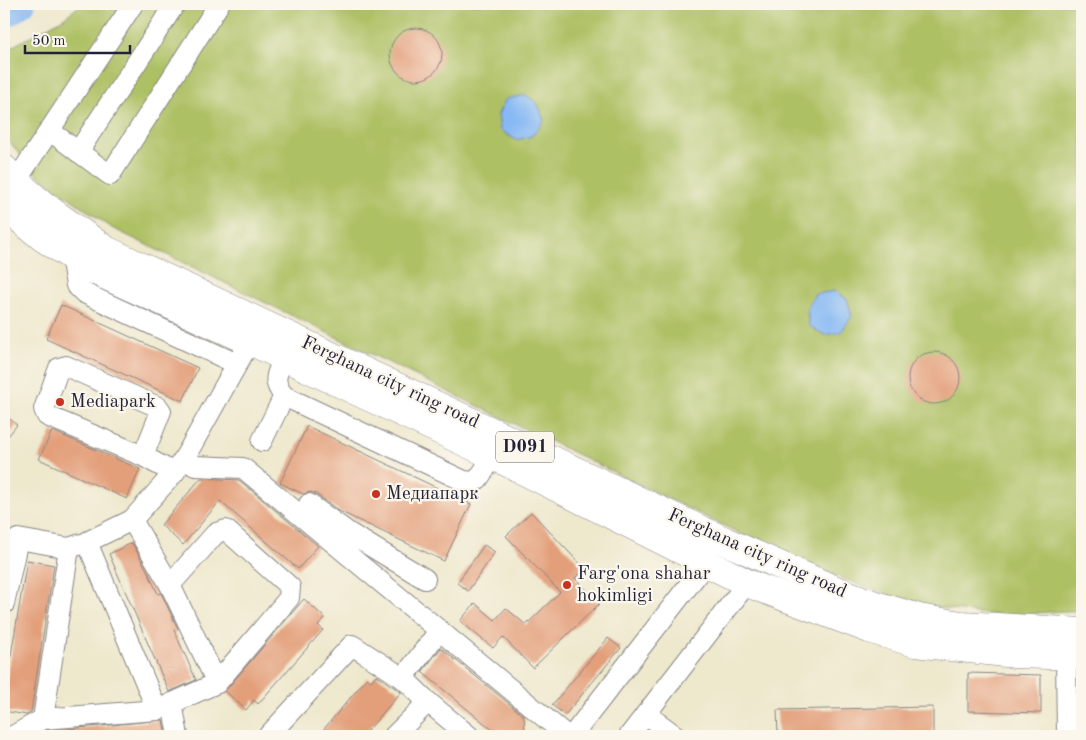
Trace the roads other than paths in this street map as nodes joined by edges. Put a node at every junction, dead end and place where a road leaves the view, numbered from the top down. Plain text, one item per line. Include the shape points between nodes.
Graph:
1 (133, 4) edge
2 (175, 4) edge
3 (219, 4) edge
4 (50, 131) junction
5 (78, 152) junction
6 (10, 175) edge
7 (4, 206) edge
8 (244, 353) junction
9 (284, 358) junction
10 (284, 396) junction
11 (446, 421) junction
12 (262, 441) dead end
13 (143, 456) junction
14 (494, 456) junction
15 (179, 465) junction
16 (309, 504) dead end
17 (132, 520) junction
18 (11, 536) edge
19 (343, 540) junction
20 (78, 545) junction
21 (706, 563) junction
22 (425, 579) dead end
23 (748, 583) junction
24 (170, 585) junction
25 (4, 604) edge
26 (439, 631) junction
27 (1082, 632) edge
28 (1074, 656) edge
29 (402, 678) junction
30 (217, 683) junction
31 (428, 702) junction
32 (164, 706) junction
33 (43, 719) junction
34 (638, 724) edge
35 (12, 736) edge
36 (178, 736) edge
37 (268, 736) edge
38 (394, 736) edge
39 (469, 736) edge
40 (567, 736) edge
41 (572, 736) edge
42 (657, 736) edge
43 (676, 736) edge
44 (1067, 736) edge

1 - 4 street
2 - 5 street
3 - 5 street via 110,176
4 - 5 street
4 - 6 street
6 - 11 highway, Ferghana city ring road / D091 via 58,216 106,250
7 - 8 highway, Ferghana city ring road / D091 via 91,269
8 - 9 highway, Ferghana city ring road / D091
8 - 15 street
9 - 10 street via 275,379
9 - 11 highway, Ferghana city ring road / D091
10 - 12 street
10 - 14 street via 464,481 478,479
11 - 14 highway, Ferghana city ring road / D091
11 - 27 highway, Ferghana city ring road / D091 via 875,605 919,618 961,625
13 - 13 street via 47,416 44,409 59,368 66,366 158,407 161,411
13 - 15 street
14 - 21 highway, Ferghana city ring road / D091
15 - 17 street
15 - 19 street via 243,468
16 - 19 street
17 - 20 street
17 - 24 street
18 - 20 street
18 - 25 street
19 - 22 street
19 - 26 street
20 - 32 street
20 - 33 street
21 - 23 highway, Ferghana city ring road / D091
21 - 41 street
23 - 28 highway, Ferghana city ring road / D091 via 914,643 1015,654
23 - 34 street
24 - 30 street
24 - 30 street via 216,533 226,530 290,587 289,598
26 - 29 street
26 - 40 street
28 - 44 street
29 - 31 street
29 - 37 street via 352,645
30 - 32 street
31 - 38 street
31 - 39 street
32 - 33 street
32 - 36 street
33 - 35 street
34 - 42 street
34 - 43 street

